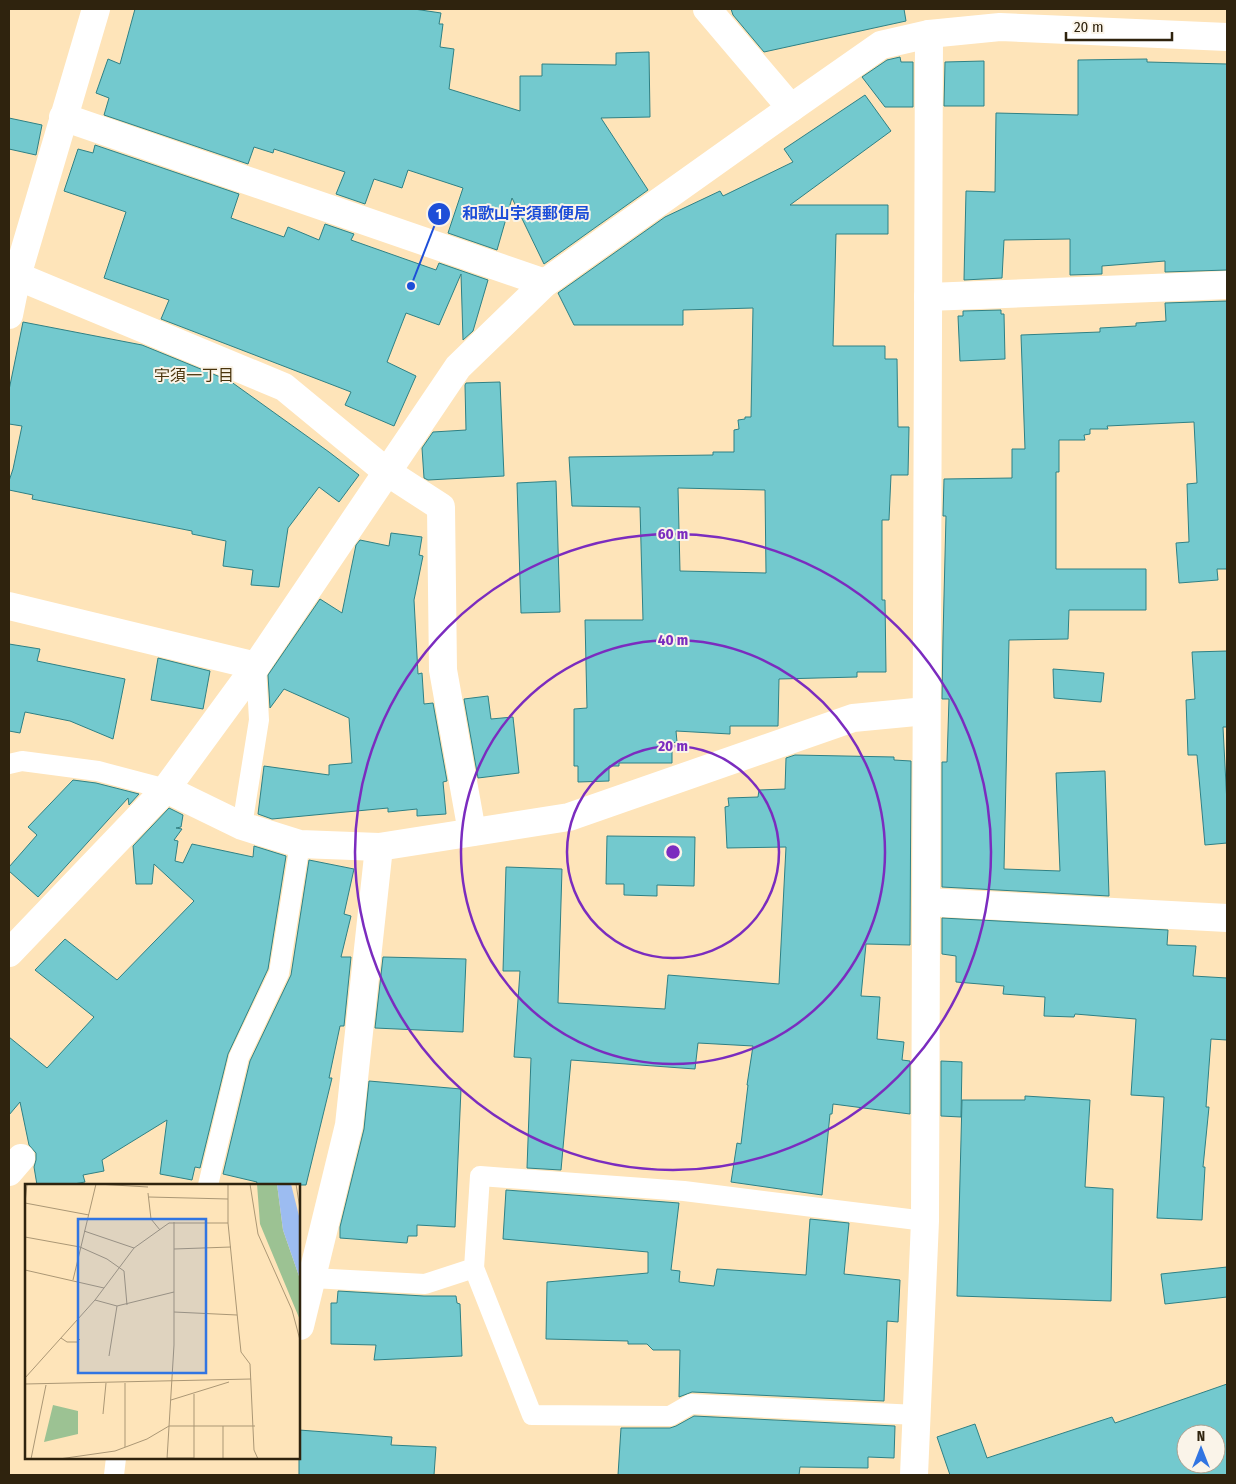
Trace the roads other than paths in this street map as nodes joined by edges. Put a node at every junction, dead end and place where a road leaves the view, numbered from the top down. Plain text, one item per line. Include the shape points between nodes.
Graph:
1 (96, 9) edge
2 (707, 9) edge
3 (929, 34) junction
4 (1227, 37) edge
5 (791, 108) junction
6 (63, 117) junction
7 (13, 275) edge
8 (545, 283) junction
9 (1227, 285) edge
10 (928, 297) junction
11 (9, 315) edge
12 (387, 472) junction
13 (9, 606) edge
14 (256, 666) junction
15 (926, 711) junction
16 (9, 764) edge
17 (166, 789) junction
18 (242, 826) junction
19 (472, 832) junction
20 (300, 844) junction
21 (379, 847) junction
22 (926, 902) junction
23 (1227, 918) edge
24 (9, 953) edge
25 (208, 1184) edge
26 (925, 1221) junction
27 (474, 1268) junction
28 (312, 1278) junction
29 (300, 1326) dead end
30 (917, 1416) junction
31 (116, 1459) edge
32 (114, 1475) edge
33 (914, 1475) edge

1 - 6 street
2 - 5 street
3 - 4 street via 1000,27
3 - 5 street via 881,45
3 - 10 street
5 - 8 street
6 - 7 street
6 - 8 street
7 - 11 street
7 - 12 street via 284,387
8 - 12 street via 458,367
9 - 10 street
10 - 15 street
12 - 14 street
12 - 19 street via 441,508 443,670
13 - 14 street
14 - 17 street
14 - 18 lane via 260,720
15 - 19 street via 853,718 569,817
15 - 22 street
16 - 17 lane via 22,761 98,771
17 - 18 street
17 - 24 street
18 - 20 street
19 - 21 street
20 - 21 street
20 - 25 lane via 279,973 239,1057
21 - 28 street via 349,1125
22 - 23 street
22 - 26 street
26 - 27 lane via 684,1191 480,1176
26 - 30 street
27 - 28 lane via 425,1284
27 - 30 lane via 532,1415 670,1416 691,1404
28 - 29 street
30 - 33 street
31 - 32 lane

